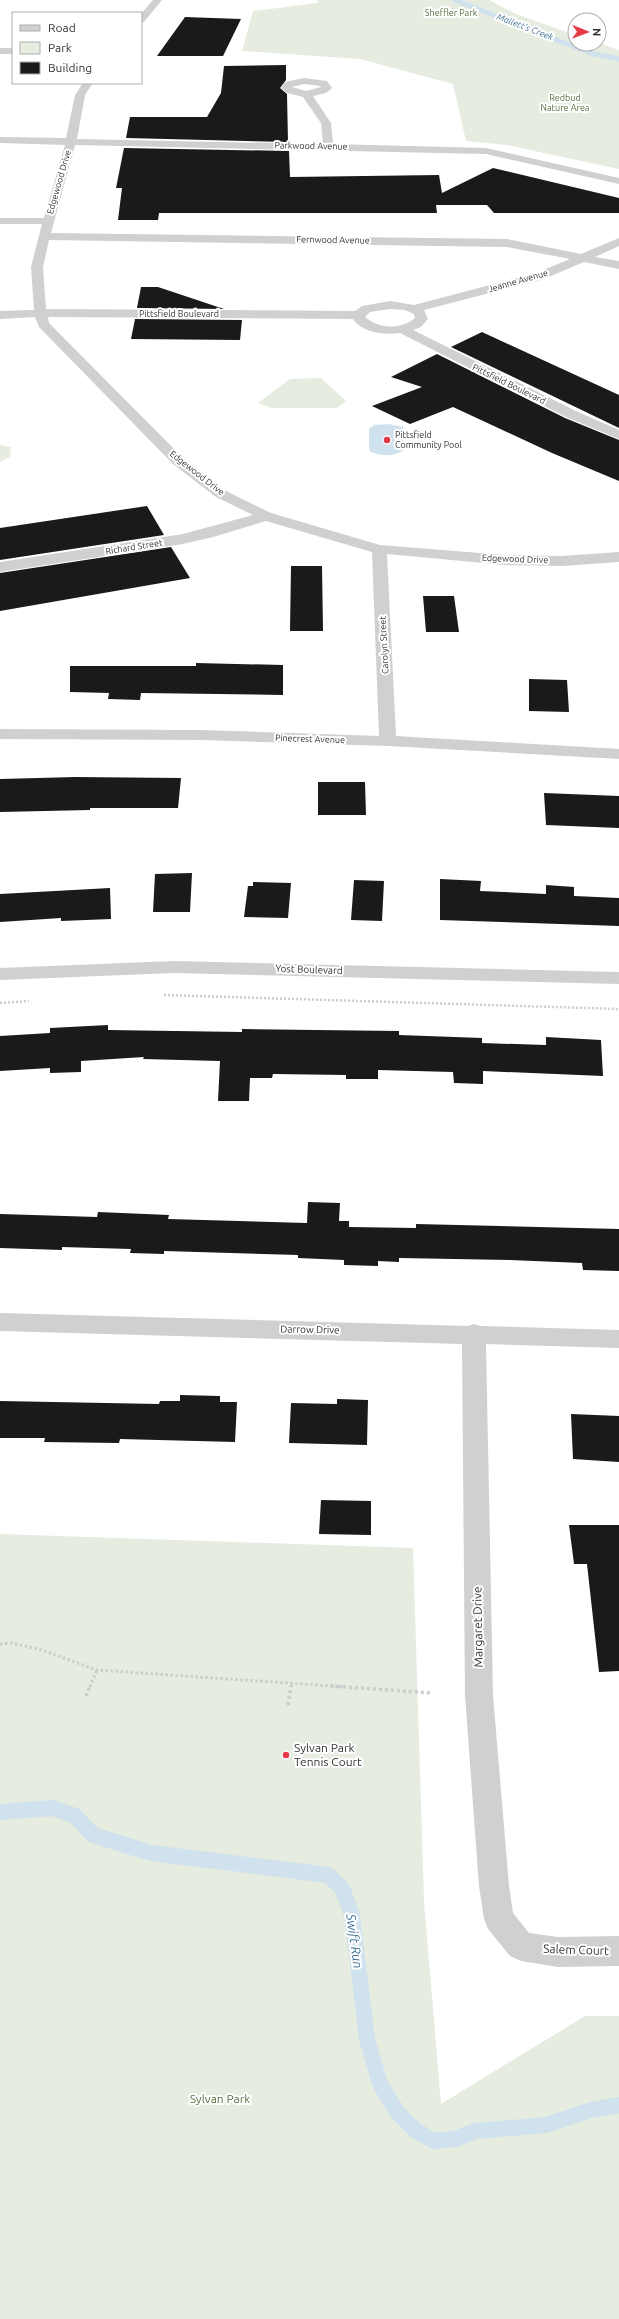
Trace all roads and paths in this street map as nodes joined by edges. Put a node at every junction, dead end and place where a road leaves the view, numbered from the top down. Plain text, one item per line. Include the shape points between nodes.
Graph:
1 (158, 0) edge
2 (142, 19) edge
3 (0, 51) edge
4 (12, 51) edge
5 (87, 84) edge
6 (307, 94) dead end
7 (0, 140) edge
8 (71, 141) junction
9 (328, 146) junction
10 (619, 181) edge
11 (0, 221) edge
12 (48, 221) junction
13 (44, 236) junction
14 (619, 242) edge
15 (584, 258) junction
16 (619, 265) edge
17 (413, 309) junction
18 (41, 313) junction
19 (0, 315) edge
20 (358, 316) junction
21 (401, 329) junction
22 (619, 435) edge
23 (266, 516) junction
24 (379, 549) junction
25 (619, 557) edge
26 (0, 567) edge
27 (0, 734) edge
28 (388, 741) junction
29 (619, 754) edge
30 (0, 974) edge
31 (619, 978) edge
32 (158, 995) dead end
33 (34, 1000) dead end
34 (0, 1004) edge
35 (619, 1008) edge
36 (0, 1322) edge
37 (474, 1333) junction
38 (619, 1339) edge
39 (0, 1644) edge
40 (97, 1670) junction
41 (292, 1683) junction
42 (432, 1693) dead end
43 (86, 1696) dead end
44 (288, 1705) dead end
45 (499, 1919) joint
46 (619, 1951) edge

1 - 2 street
3 - 4 street
5 - 8 street, Edgewood Drive via 80,95
6 - 9 street via 326,120
7 - 8 street, Parkwood Avenue
8 - 9 street, Parkwood Avenue
8 - 12 street, Edgewood Drive
9 - 10 street, Parkwood Avenue via 486,151
11 - 12 street
12 - 13 street, Edgewood Drive
13 - 15 street, Fernwood Avenue via 507,243
13 - 18 street, Edgewood Drive via 36,272
14 - 15 street, Jeanne Avenue
15 - 16 street, Fernwood Avenue
15 - 17 street, Jeanne Avenue via 540,276
17 - 20 street, Pittsfield Boulevard via 398,305 379,306 366,309
17 - 21 street, Pittsfield Boulevard via 419,312 422,319 413,326
18 - 19 street, Pittsfield Boulevard
18 - 20 street, Pittsfield Boulevard
18 - 23 street, Edgewood Drive via 43,324 178,461 221,494
20 - 21 street, Pittsfield Boulevard via 369,326 388,330
21 - 22 street, Pittsfield Boulevard via 571,414
23 - 24 street, Edgewood Drive
23 - 26 street, Richard Street via 183,539
24 - 25 street, Edgewood Drive via 505,560 562,561
24 - 28 street, Carolyn Street
27 - 28 street, Pinecrest Avenue via 117,733
28 - 29 street, Pinecrest Avenue
30 - 31 street, Yost Boulevard via 42,970 174,967
32 - 35 path
33 - 34 path
36 - 37 street, Darrow Drive
37 - 38 street, Darrow Drive
37 - 45 street, Margaret Drive via 479,1696 494,1886
39 - 40 path via 11,1643 39,1649
40 - 41 path
40 - 43 path
41 - 42 path
41 - 44 path
45 - 46 street, Salem Court via 521,1946 558,1952

